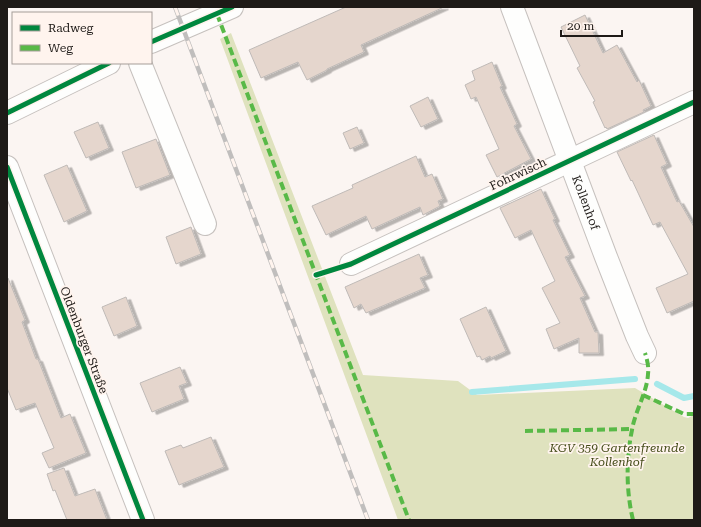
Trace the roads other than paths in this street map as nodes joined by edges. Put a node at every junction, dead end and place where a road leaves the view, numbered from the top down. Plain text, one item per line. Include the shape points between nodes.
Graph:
1 (232, 7) edge
2 (512, 7) edge
3 (152, 42) edge
4 (107, 64) edge
5 (140, 64) edge
6 (694, 102) edge
7 (7, 114) edge
8 (570, 161) junction
9 (7, 167) edge
10 (205, 224) dead end
11 (350, 264) dead end
12 (645, 352) dead end
13 (143, 520) edge

1 - 3 street
2 - 8 street, Kollenhof
4 - 7 street
5 - 10 street
6 - 8 street, Fohrwisch
8 - 11 street, Fohrwisch
8 - 12 street, Kollenhof
9 - 13 street, Oldenburger Straße

